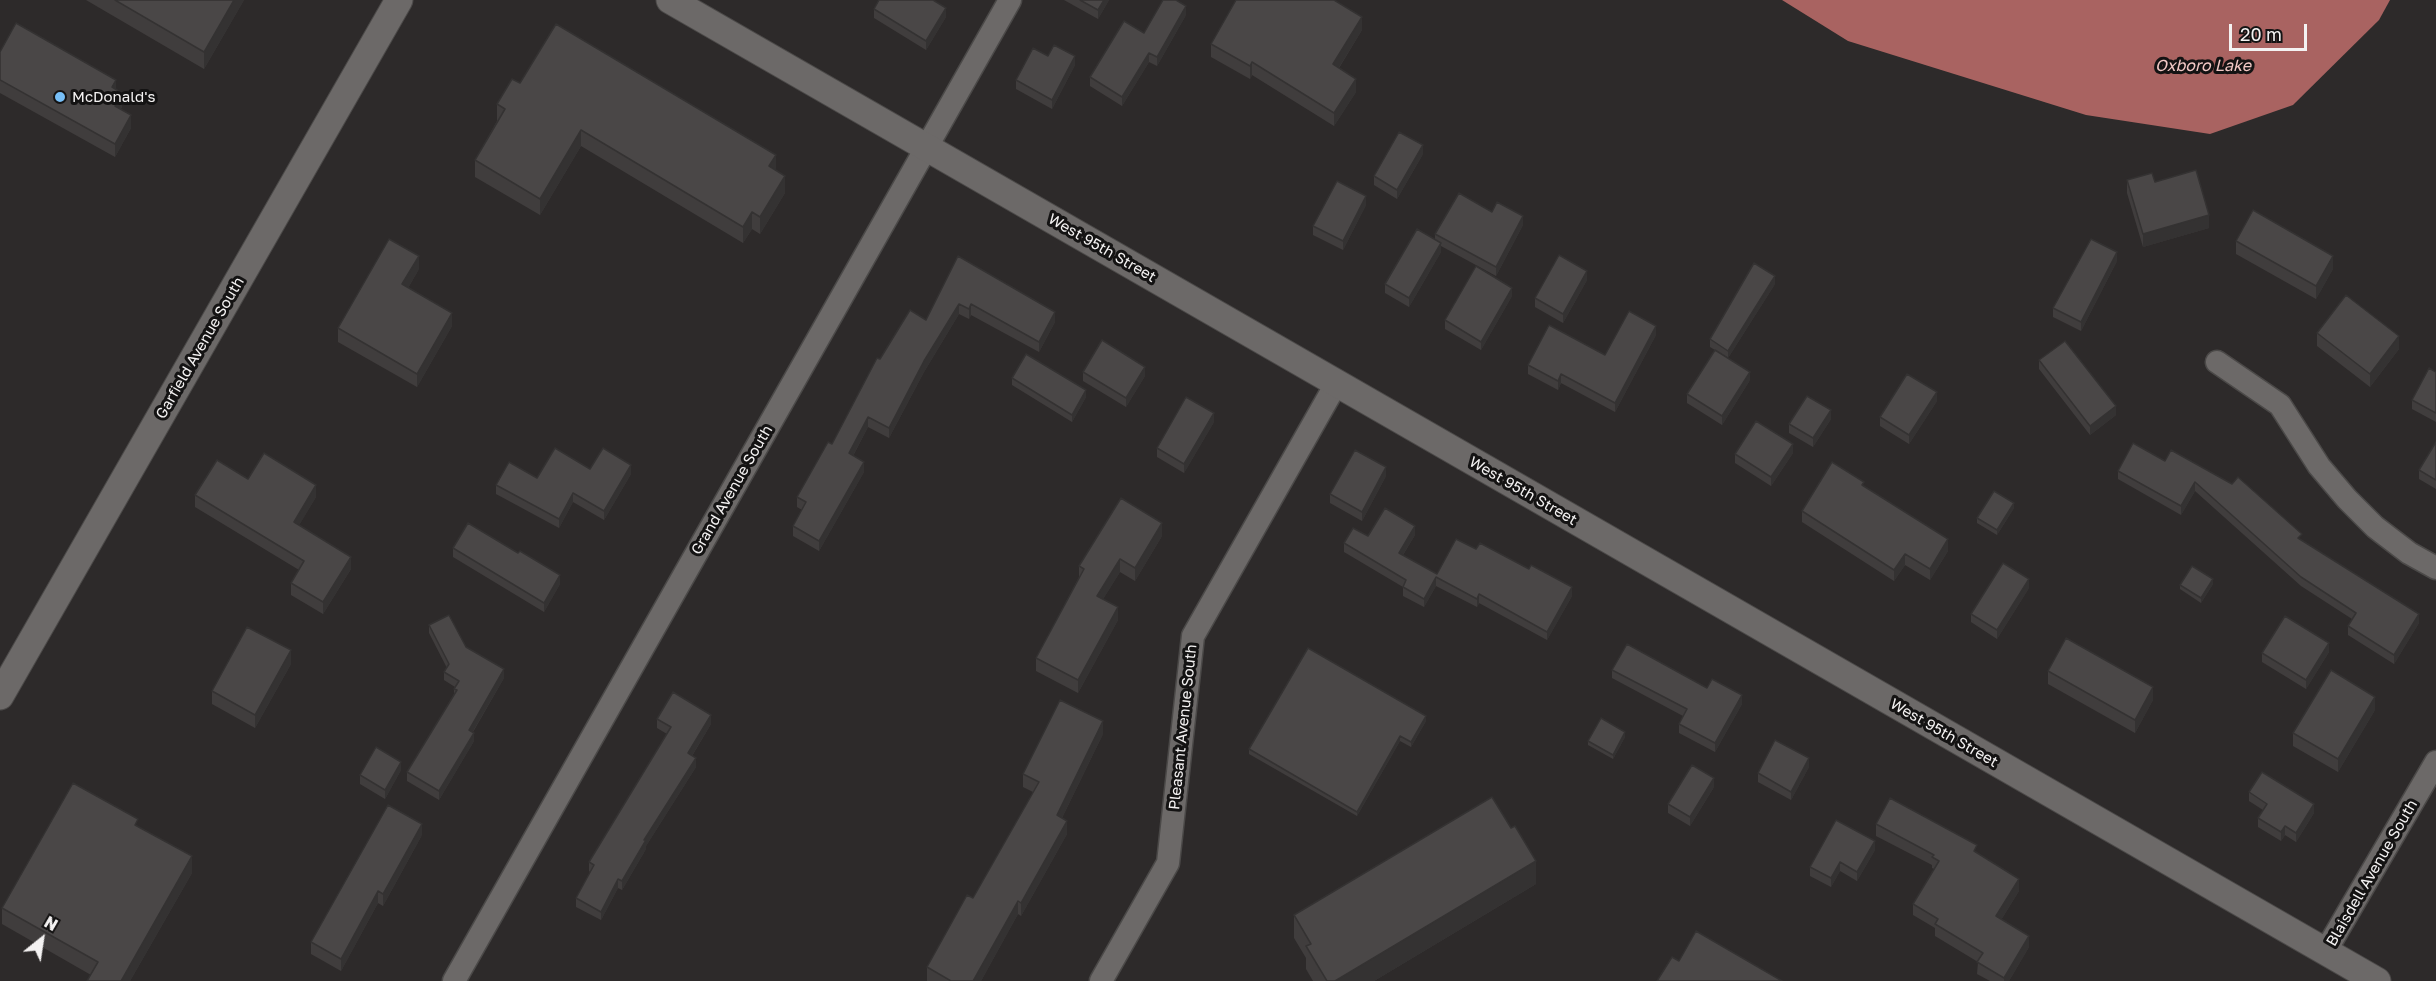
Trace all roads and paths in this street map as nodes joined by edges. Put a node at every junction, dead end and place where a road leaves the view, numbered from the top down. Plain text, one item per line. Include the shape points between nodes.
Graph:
1 (399, 0) edge
2 (670, 0) edge
3 (1010, 0) edge
4 (927, 146) junction
5 (2217, 362) dead end
6 (1336, 384) junction
7 (2436, 568) edge
8 (0, 696) edge
9 (2436, 762) edge
10 (2325, 952) junction
11 (454, 981) edge
12 (1101, 981) edge
13 (2377, 981) edge

1 - 8 street, Garfield Avenue South
2 - 4 street, West 95th Street
3 - 4 street, Grand Avenue South
4 - 6 street, West 95th Street
4 - 11 street, Grand Avenue South
5 - 7 street via 2280,405 2319,466 2375,527
6 - 10 street, West 95th Street
6 - 12 street, Pleasant Avenue South via 1193,636 1168,863
9 - 10 street, Blaisdell Avenue South
10 - 13 street, West 95th Street

